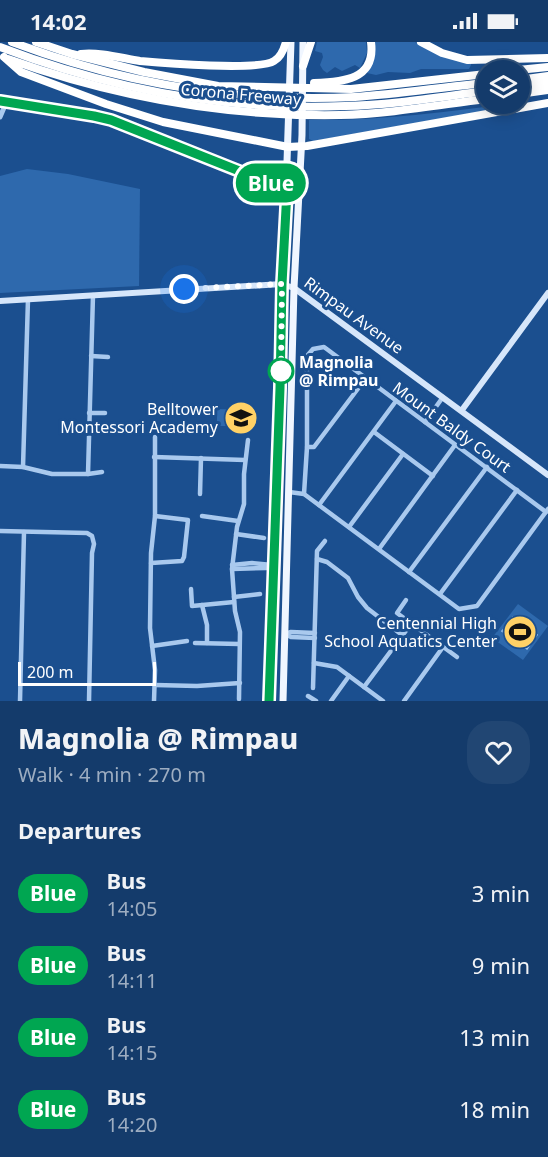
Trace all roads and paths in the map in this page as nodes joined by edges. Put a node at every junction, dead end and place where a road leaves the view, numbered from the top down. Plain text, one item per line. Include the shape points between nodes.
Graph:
1 (12, 42) edge
2 (36, 42) edge
3 (286, 42) edge
4 (291, 42) edge
5 (303, 42) edge
6 (311, 42) edge
7 (371, 42) edge
8 (421, 42) edge
9 (0, 47) edge
10 (72, 54) junction
11 (2, 56) edge
12 (548, 58) edge
13 (548, 67) edge
14 (530, 69) edge
15 (303, 70) junction
16 (476, 75) edge
17 (548, 76) edge
18 (530, 78) edge
19 (548, 82) edge
20 (476, 84) edge
21 (530, 84) edge
22 (261, 88) junction
23 (548, 90) edge
24 (476, 92) edge
25 (530, 92) edge
26 (476, 100) edge
27 (3, 102) edge
28 (548, 103) edge
29 (0, 117) edge
30 (288, 143) junction
31 (301, 146) junction
32 (287, 190) junction
33 (299, 193) junction
34 (282, 284) junction
35 (294, 288) junction
36 (548, 294) edge
37 (93, 296) junction
38 (28, 299) junction
39 (0, 301) edge
40 (91, 356) junction
41 (108, 357) dead end
42 (366, 378) junction
43 (293, 383) junction
44 (280, 384) junction
45 (443, 397) junction
46 (396, 401) junction
47 (462, 410) junction
48 (89, 413) junction
49 (105, 413) dead end
50 (425, 422) junction
51 (374, 432) junction
52 (155, 437) dead end
53 (248, 440) dead end
54 (455, 445) junction
55 (307, 447) junction
56 (403, 454) junction
57 (154, 457) junction
58 (201, 458) junction
59 (245, 460) junction
60 (0, 466) edge
61 (23, 467) junction
62 (487, 467) junction
63 (102, 472) dead end
64 (88, 474) junction
65 (548, 475) edge
66 (433, 476) junction
67 (517, 490) junction
68 (289, 492) junction
69 (200, 494) dead end
70 (304, 494) junction
71 (319, 505) junction
72 (547, 510) edge
73 (155, 516) junction
74 (202, 516) dead end
75 (238, 521) junction
76 (349, 527) junction
77 (0, 531) edge
78 (24, 532) junction
79 (236, 534) junction
80 (264, 538) dead end
81 (325, 541) dead end
82 (379, 549) junction
83 (317, 559) junction
84 (151, 564) junction
85 (275, 566) junction
86 (288, 566) junction
87 (232, 567) junction
88 (409, 572) junction
89 (191, 589) dead end
90 (260, 594) dead end
91 (440, 594) junction
92 (234, 599) junction
93 (406, 600) dead end
94 (202, 605) junction
95 (411, 624) junction
96 (272, 634) junction
97 (285, 634) junction
98 (315, 635) junction
99 (402, 635) junction
100 (187, 640) dead end
101 (195, 643) dead end
102 (207, 643) junction
103 (239, 644) junction
104 (152, 646) junction
105 (443, 647) junction
106 (457, 657) dead end
107 (314, 663) junction
108 (349, 676) junction
109 (240, 683) junction
110 (155, 685) junction
111 (364, 687) junction
112 (313, 688) dead end
113 (308, 696) dead end
114 (239, 699) dead end
115 (20, 701) edge
116 (89, 701) edge
117 (154, 701) edge
118 (269, 701) edge
119 (283, 701) edge
120 (316, 701) edge
121 (331, 701) edge
122 (383, 701) edge
123 (404, 701) edge

1 - 20 highway via 57,59 129,78 181,88 264,96 355,97
2 - 10 highway, Corona Freeway
3 - 10 highway via 277,60 253,66
4 - 30 main road
5 - 15 main road
6 - 15 highway
7 - 22 highway via 369,64 352,79
8 - 12 highway via 467,60
9 - 24 highway via 101,80 187,98 347,106
10 - 22 highway, Corona Freeway via 181,80
11 - 26 highway, Corona Freeway via 75,81 209,108 342,115
11 - 30 highway via 21,72 163,122
13 - 14 highway
15 - 31 main road
16 - 22 highway, Corona Freeway via 351,89
17 - 18 highway
19 - 21 highway
23 - 25 highway
27 - 29 street
27 - 32 street via 111,120
28 - 31 highway
30 - 31 highway
30 - 32 main road
31 - 33 main road
32 - 33 street
32 - 34 main road
33 - 35 main road
34 - 35 main road, Rimpau Avenue
34 - 37 main road, Rimpau Avenue
34 - 44 main road
35 - 43 main road
35 - 45 main road, Rimpau Avenue
36 - 47 main road
37 - 38 main road, Rimpau Avenue
37 - 40 street
38 - 39 main road, Rimpau Avenue
38 - 61 street
40 - 41 street
40 - 48 street
42 - 46 street, Mount Baldy Court
42 - 55 street via 314,447
42 - 55 street, Mount Baldy Court via 324,347 313,349 307,356
43 - 44 main road
43 - 68 main road
44 - 85 main road
45 - 47 main road, Rimpau Avenue
45 - 50 street
46 - 50 street, Mount Baldy Court
46 - 51 street
47 - 65 main road, Rimpau Avenue
48 - 49 street
48 - 64 street
50 - 54 street, Mount Baldy Court
51 - 56 street
51 - 71 street
52 - 57 street
53 - 59 street
54 - 62 street, Mount Baldy Court
54 - 66 street
55 - 70 street
56 - 66 street
56 - 76 street
57 - 58 street
57 - 73 street
58 - 59 street
58 - 69 street
59 - 75 street via 244,504
60 - 61 street
61 - 64 street via 52,474
62 - 67 street, Mount Baldy Court
62 - 88 street
63 - 64 street
66 - 82 street
67 - 72 street, Mount Baldy Court
67 - 91 street
68 - 70 street
68 - 86 main road
70 - 71 street
71 - 76 street
72 - 91 street via 477,606 459,609
73 - 84 street
73 - 84 street via 188,520 182,561
74 - 75 street
75 - 79 street
76 - 82 street
77 - 78 street
78 - 115 street
78 - 116 street via 92,536
79 - 80 street
79 - 87 street
81 - 83 street via 317,551
82 - 88 street
83 - 98 street
83 - 99 street via 348,578 367,608
84 - 104 street
85 - 86 main road
85 - 87 street via 252,563
85 - 96 main road
86 - 97 main road
87 - 92 street
88 - 91 street
89 - 94 street via 192,606
90 - 92 street
92 - 94 street
92 - 103 street
93 - 95 street via 397,613
94 - 102 street
95 - 99 street
95 - 105 street
96 - 97 main road
96 - 118 main road
97 - 98 street
97 - 119 main road
98 - 107 street
99 - 111 street
100 - 104 street
101 - 102 street
102 - 103 street
103 - 109 street
104 - 110 street
105 - 106 street
105 - 123 street
107 - 108 street via 337,667
107 - 112 street
108 - 111 street
108 - 121 street
109 - 110 street
109 - 114 street
110 - 117 street
111 - 122 street
113 - 120 street

